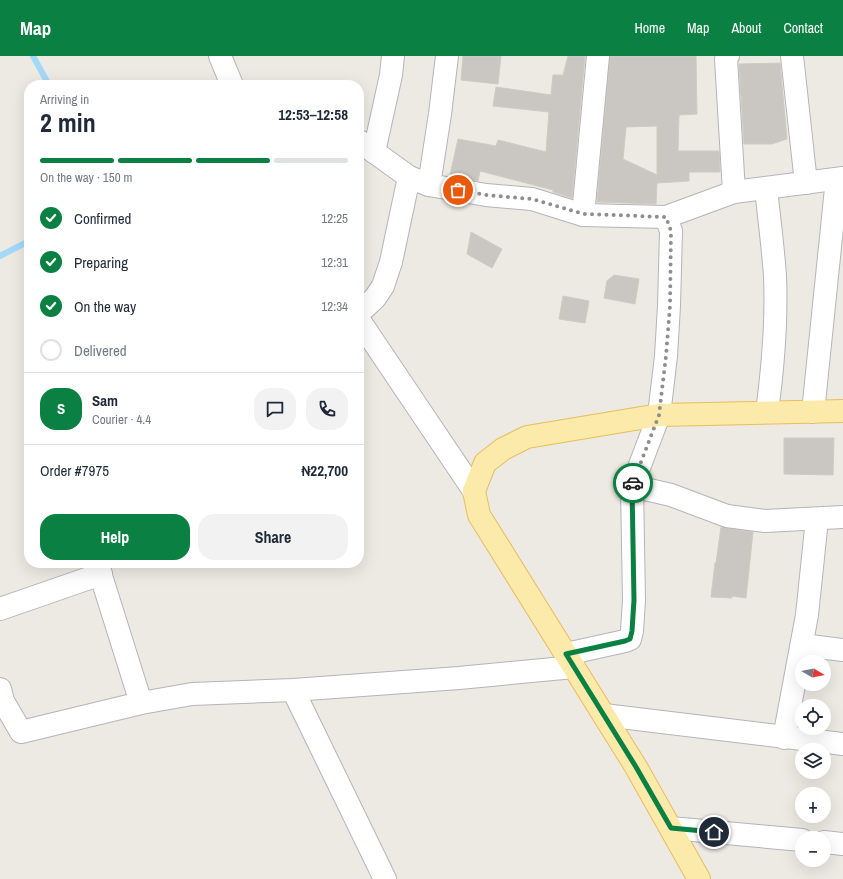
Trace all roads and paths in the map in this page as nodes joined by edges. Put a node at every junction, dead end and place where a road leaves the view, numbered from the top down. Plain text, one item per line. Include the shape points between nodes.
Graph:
1 (220, 56) edge
2 (393, 56) edge
3 (447, 56) edge
4 (598, 56) edge
5 (728, 56) edge
6 (792, 56) edge
7 (230, 80) edge
8 (366, 147) edge
9 (409, 177) junction
10 (840, 178) edge
11 (806, 183) junction
12 (429, 186) junction
13 (766, 188) junction
14 (734, 192) junction
15 (584, 214) junction
16 (666, 217) junction
17 (834, 284) edge
18 (364, 308) edge
19 (365, 340) edge
20 (843, 411) edge
21 (767, 412) junction
22 (813, 412) junction
23 (659, 415) junction
24 (632, 486) junction
25 (474, 491) junction
26 (843, 517) edge
27 (817, 519) junction
28 (99, 569) edge
29 (0, 609) edge
30 (802, 645) junction
31 (843, 650) edge
32 (570, 660) junction
33 (0, 689) edge
34 (293, 690) junction
35 (141, 703) junction
36 (604, 715) junction
37 (784, 738) junction
38 (843, 744) edge
39 (671, 828) junction
40 (795, 839) edge
41 (831, 843) edge
42 (843, 844) edge
43 (385, 879) edge
44 (700, 879) edge

1 - 7 street
2 - 8 street via 391,75
3 - 12 street
4 - 15 street
5 - 14 street via 726,59
6 - 11 street
8 - 9 street
9 - 12 street
9 - 18 street via 391,262 383,286
10 - 11 street
10 - 17 street
11 - 13 street
12 - 15 street via 532,199
13 - 14 street
13 - 21 street via 775,276 776,317
14 - 16 street
15 - 16 street
16 - 23 street via 671,231 670,306
17 - 22 street
19 - 25 street
20 - 22 main road
21 - 22 main road
21 - 23 main road
23 - 24 street
23 - 25 main road via 527,437 485,463
24 - 27 street via 672,495 727,516 765,520
24 - 32 street via 634,600 630,639
25 - 32 main road via 479,515
26 - 27 street
27 - 30 street
28 - 29 street
28 - 35 street
30 - 31 street
30 - 37 street
32 - 34 street via 459,678
32 - 36 main road
33 - 35 street via 3,701 21,732
34 - 35 street via 192,694
34 - 43 street
36 - 37 street
36 - 39 main road
37 - 38 street
39 - 40 street
39 - 44 main road
41 - 42 street

